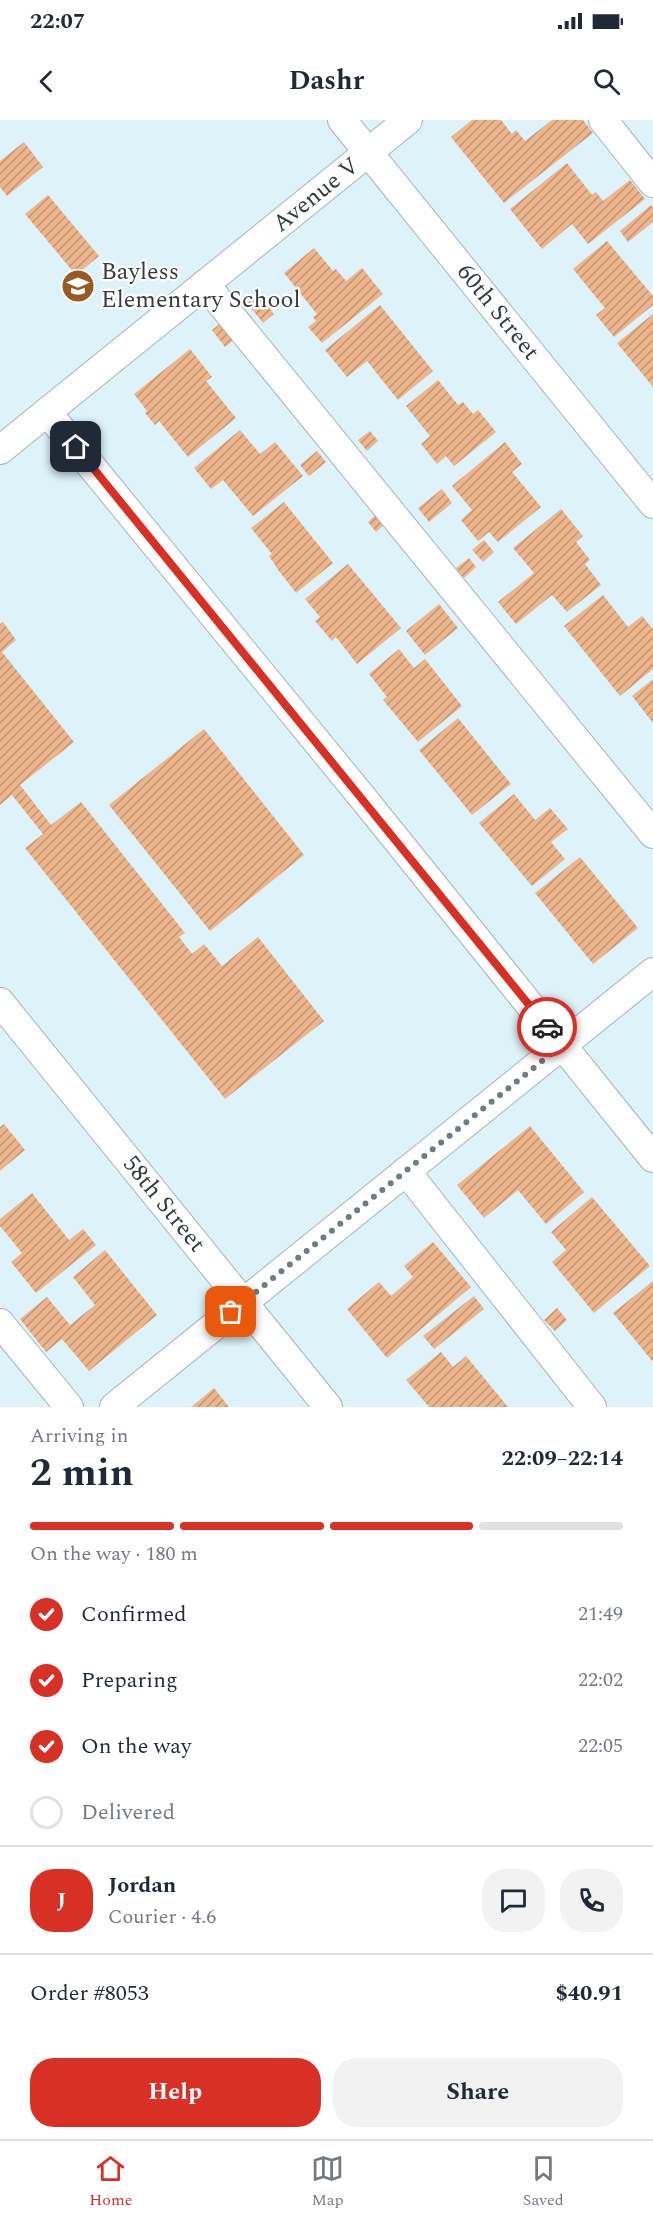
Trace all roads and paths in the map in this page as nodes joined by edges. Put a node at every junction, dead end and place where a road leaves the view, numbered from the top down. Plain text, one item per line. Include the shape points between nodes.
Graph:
1 (342, 120) edge
2 (408, 120) edge
3 (603, 120) edge
4 (369, 153) junction
5 (653, 183) edge
6 (205, 284) junction
7 (47, 412) junction
8 (0, 450) edge
9 (653, 504) edge
10 (653, 834) edge
11 (653, 972) edge
12 (0, 1002) edge
13 (562, 1045) junction
14 (653, 1158) edge
15 (406, 1172) junction
16 (244, 1302) junction
17 (0, 1323) edge
18 (69, 1407) edge
19 (114, 1407) edge
20 (328, 1407) edge
21 (592, 1407) edge

1 - 4 street, 60th Street
2 - 4 street, Avenue V
3 - 5 street
4 - 6 street, Avenue V
4 - 9 street, 60th Street
6 - 7 street, Avenue V
6 - 10 street
7 - 8 street, Avenue V
7 - 13 street
11 - 13 street
12 - 16 street, 58th Street
13 - 14 street
13 - 15 street
15 - 16 street
15 - 21 street
16 - 19 street
16 - 20 street, 58th Street
17 - 18 street

